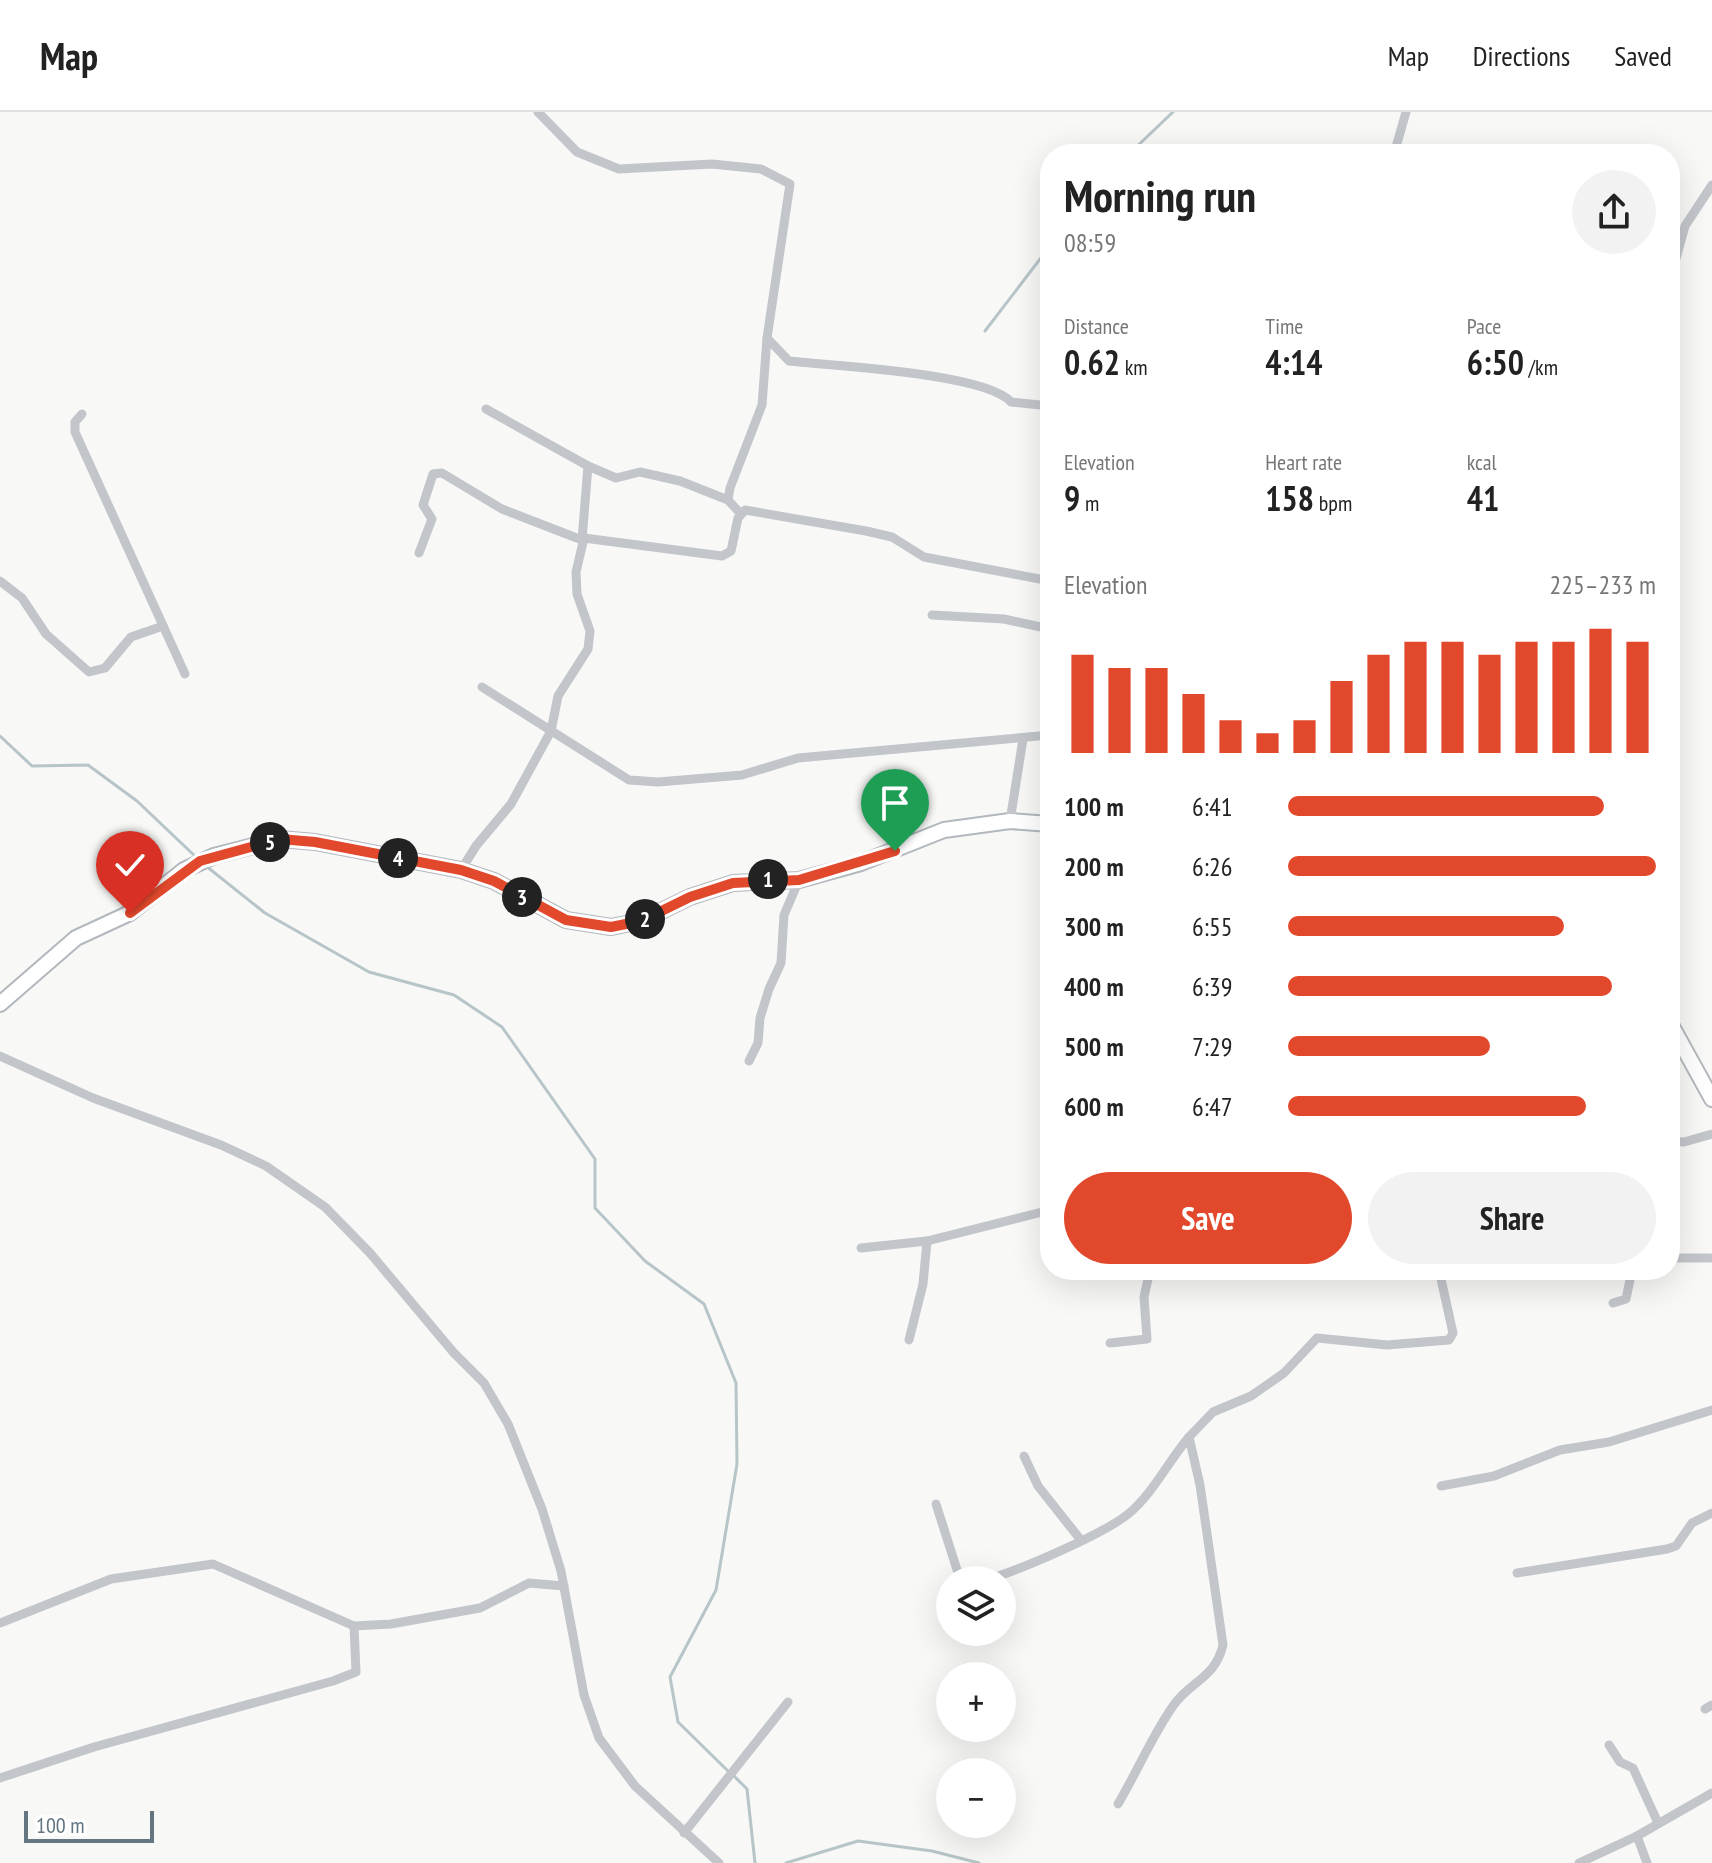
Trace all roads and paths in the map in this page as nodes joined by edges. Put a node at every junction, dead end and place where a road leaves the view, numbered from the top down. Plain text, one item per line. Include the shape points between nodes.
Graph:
1 (538, 112) edge
2 (1406, 112) edge
3 (1397, 144) edge
4 (1712, 185) edge
5 (1680, 243) edge
6 (767, 338) junction
7 (1040, 406) edge
8 (486, 409) dead end
9 (82, 414) dead end
10 (588, 466) junction
11 (728, 500) junction
12 (740, 513) junction
13 (582, 540) junction
14 (419, 553) dead end
15 (1040, 579) edge
16 (0, 581) edge
17 (932, 615) dead end
18 (163, 626) junction
19 (1040, 627) edge
20 (185, 674) dead end
21 (482, 687) dead end
22 (551, 731) junction
23 (1040, 736) edge
24 (1023, 739) junction
25 (1010, 821) junction
26 (1040, 823) edge
27 (461, 870) junction
28 (799, 880) junction
29 (0, 1004) edge
30 (1680, 1041) edge
31 (0, 1056) edge
32 (749, 1061) dead end
33 (1712, 1099) edge
34 (1712, 1134) edge
35 (1680, 1142) edge
36 (1040, 1213) edge
37 (927, 1241) junction
38 (861, 1248) dead end
39 (1680, 1258) edge
40 (1712, 1258) edge
41 (1148, 1280) edge
42 (1441, 1280) edge
43 (1630, 1280) edge
44 (1613, 1303) dead end
45 (909, 1340) dead end
46 (1110, 1343) dead end
47 (1712, 1410) edge
48 (1189, 1437) junction
49 (1024, 1456) dead end
50 (1441, 1486) dead end
51 (936, 1504) dead end
52 (1712, 1513) edge
53 (1080, 1539) junction
54 (956, 1566) edge
55 (1016, 1566) edge
56 (1517, 1573) dead end
57 (564, 1586) junction
58 (0, 1623) edge
59 (354, 1626) junction
60 (788, 1702) dead end
61 (1609, 1745) dead end
62 (0, 1778) edge
63 (1712, 1793) edge
64 (1118, 1804) dead end
65 (1658, 1823) junction
66 (684, 1833) junction
67 (1637, 1836) junction
68 (719, 1863) edge
69 (1579, 1863) edge
70 (1647, 1863) edge

1 - 6 street via 577,152 619,169 712,164 761,169 790,184
2 - 3 street
4 - 5 street via 1693,210
6 - 7 street via 789,361 949,379 1003,393 1011,402
6 - 11 street via 762,405
8 - 10 street
9 - 18 street via 75,432
10 - 11 street via 616,478 640,472 680,481
10 - 13 street
11 - 12 street
12 - 13 street via 731,551 722,556 589,536
12 - 15 street via 866,531 892,537 924,557
13 - 14 street via 502,509 442,473 433,474 423,505 432,519
13 - 22 street via 577,594 590,631 588,649 558,696
16 - 18 street via 22,598 46,634 89,672 105,668 131,637
17 - 19 street
18 - 20 street
21 - 22 street
22 - 24 street via 629,780 658,782 742,775 798,758
22 - 27 street via 511,804
23 - 24 street
24 - 25 street
25 - 26 street
25 - 28 street via 944,830 861,863
27 - 28 street via 494,881 566,920 611,927 641,921 733,883
27 - 29 street via 286,839 214,856 184,870 130,913 76,938
28 - 32 street via 784,915 781,963
30 - 33 street
31 - 57 street via 93,1098 243,1154 294,1183 340,1220 484,1383 508,1424 542,1509
34 - 35 street
36 - 37 street
37 - 38 street
37 - 45 street
39 - 40 street
41 - 46 street via 1147,1339
42 - 48 street via 1453,1333 1449,1340 1387,1345 1317,1338 1284,1373 1251,1396 1213,1412
43 - 44 street via 1626,1299
47 - 50 street via 1609,1442 1560,1450 1494,1476
48 - 53 street via 1158,1482 1126,1515
48 - 64 street via 1220,1601 1223,1645 1219,1661 1175,1702
49 - 53 street via 1038,1486
51 - 54 street
52 - 56 street via 1692,1523 1676,1546 1667,1549
53 - 55 street
57 - 59 street via 529,1583 480,1608
57 - 66 street via 584,1695 599,1738 622,1772
58 - 59 street via 111,1579 213,1564
59 - 62 street via 356,1672 345,1677
60 - 66 street
61 - 65 street via 1620,1762 1633,1768
63 - 65 street
65 - 67 street
66 - 68 street
67 - 69 street
67 - 70 street

